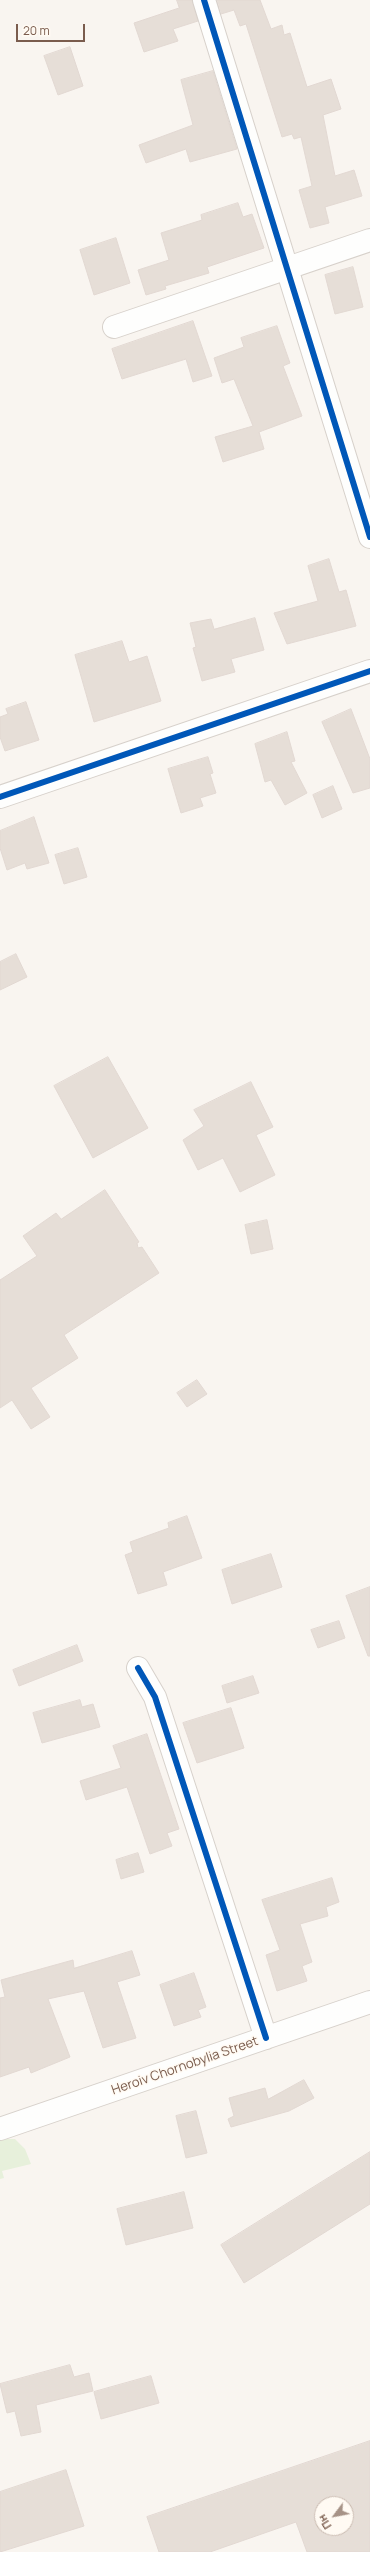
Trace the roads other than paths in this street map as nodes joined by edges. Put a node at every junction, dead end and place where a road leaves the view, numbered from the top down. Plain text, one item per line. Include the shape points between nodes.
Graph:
1 (204, 0) edge
2 (370, 240) edge
3 (285, 269) junction
4 (114, 327) dead end
5 (370, 537) edge
6 (370, 671) edge
7 (0, 797) edge
8 (138, 1668) dead end
9 (370, 2002) edge
10 (266, 2038) junction
11 (0, 2129) edge

1 - 3 street
2 - 3 street
3 - 4 street
3 - 5 street
6 - 7 street
8 - 10 street via 156,1697
9 - 10 street, Heroiv Chornobylia Street
10 - 11 street, Heroiv Chornobylia Street

